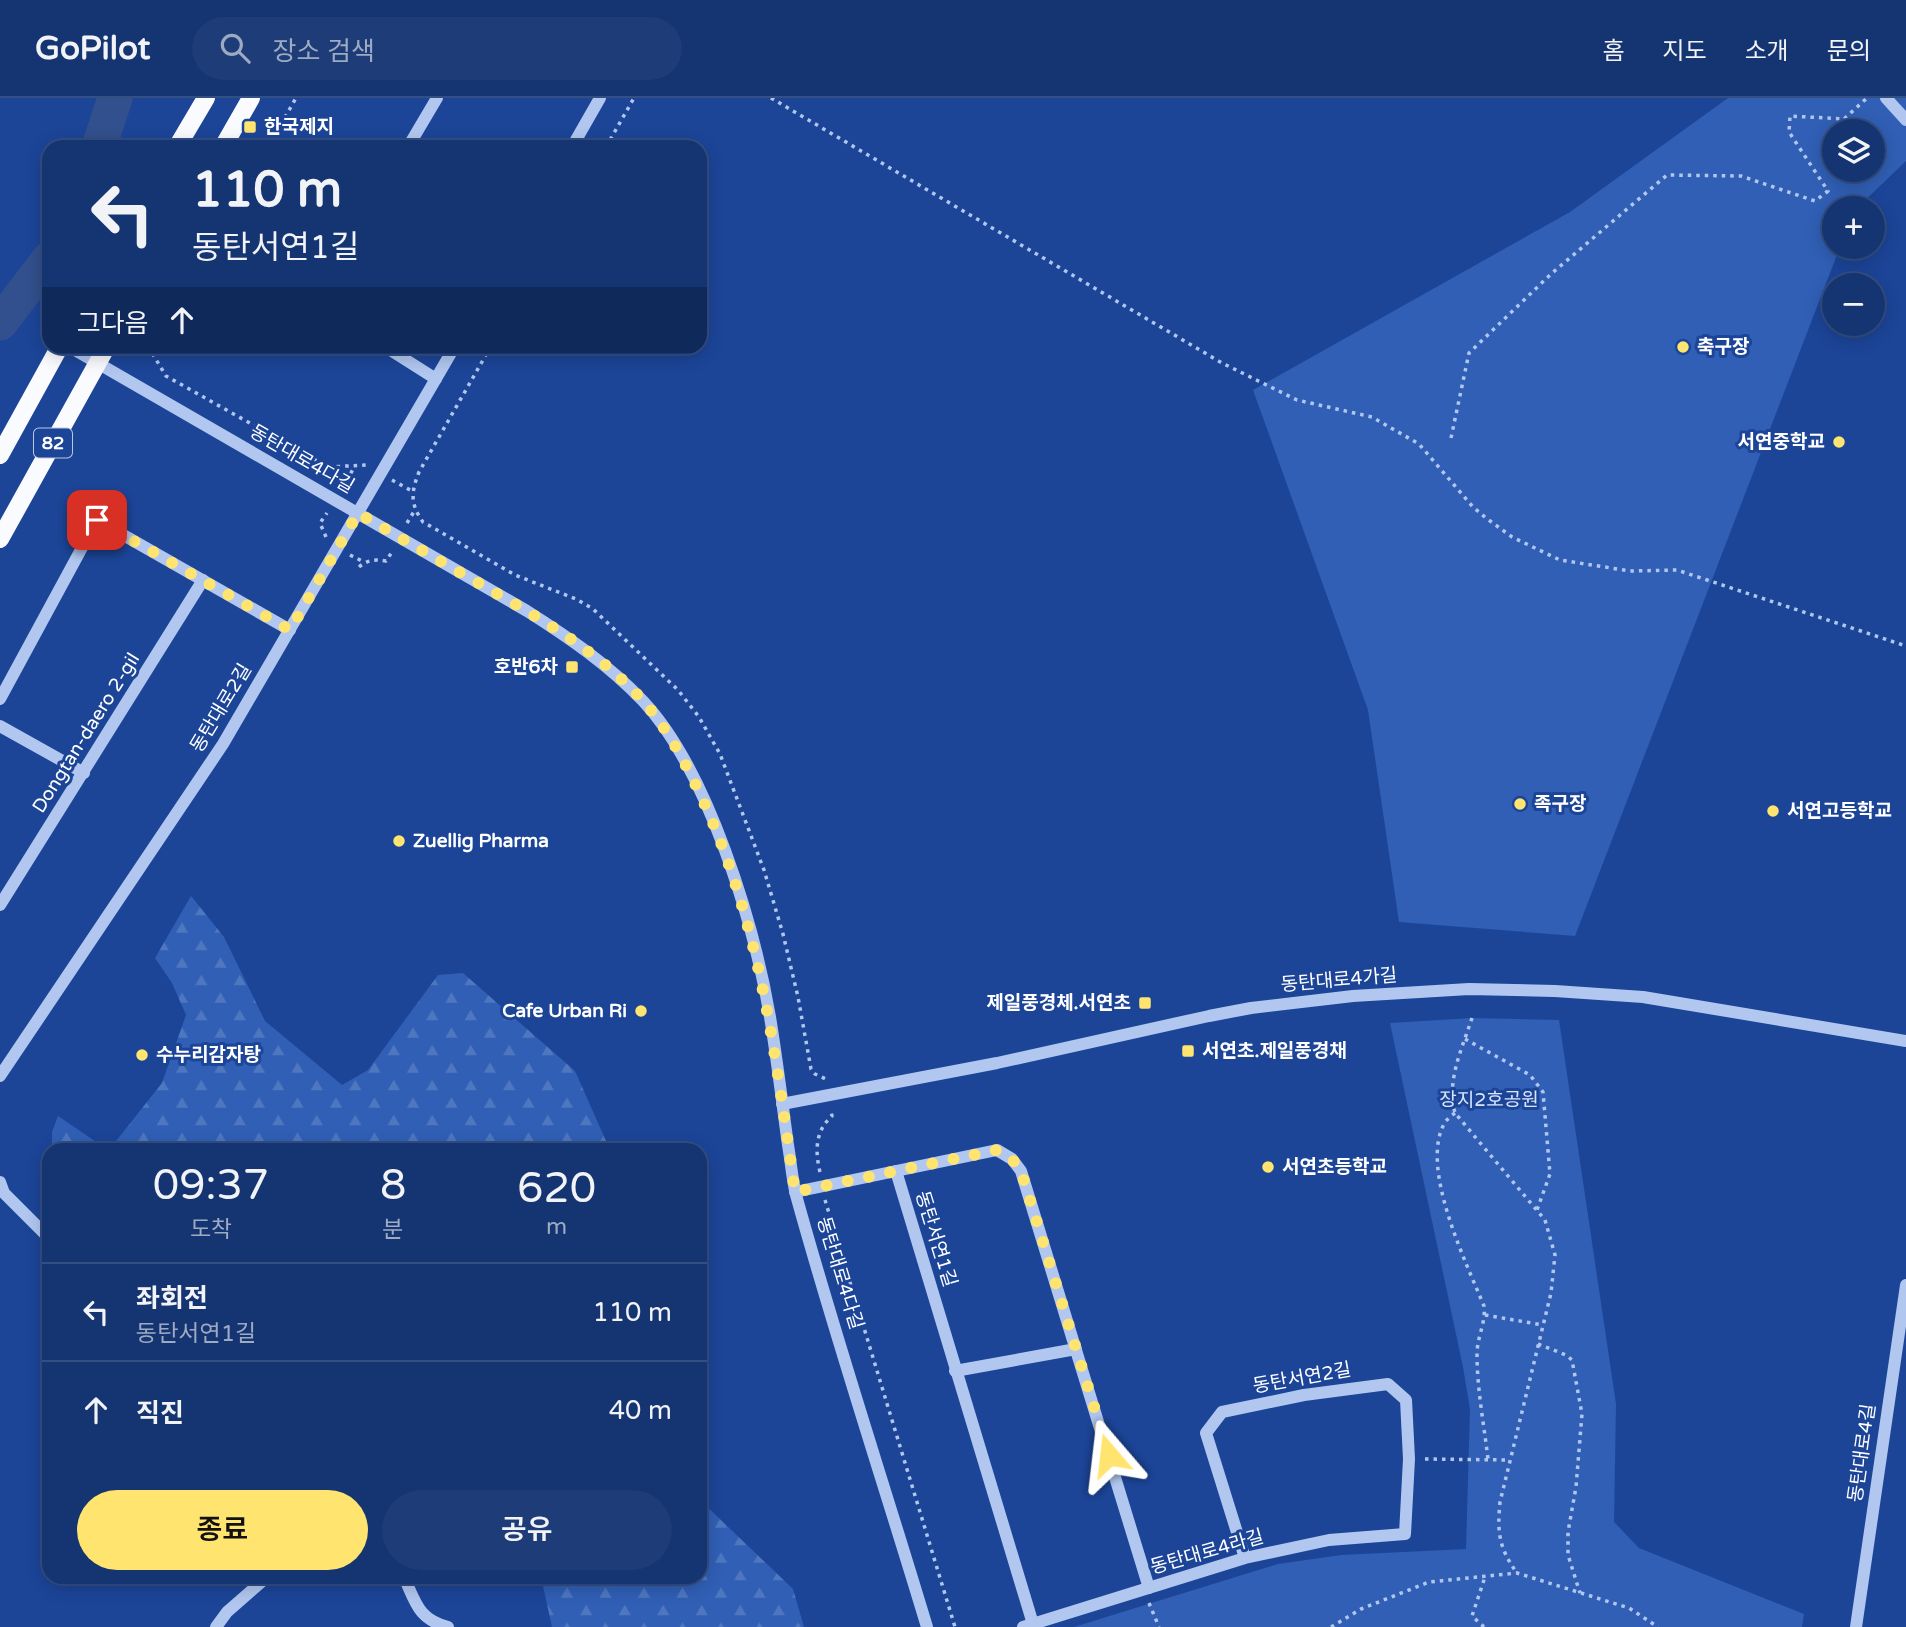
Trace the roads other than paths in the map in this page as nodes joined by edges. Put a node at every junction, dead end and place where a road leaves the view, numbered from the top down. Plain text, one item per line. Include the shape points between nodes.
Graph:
1 (206, 98) edge
2 (251, 98) edge
3 (437, 98) edge
4 (600, 98) edge
5 (1886, 98) edge
6 (1906, 120) edge
7 (181, 140) edge
8 (227, 140) edge
9 (412, 140) edge
10 (576, 140) edge
11 (56, 354) edge
12 (82, 354) edge
13 (102, 354) edge
14 (397, 354) edge
15 (450, 354) edge
16 (97, 363) junction
17 (436, 379) junction
18 (0, 455) edge
19 (358, 513) junction
20 (0, 539) edge
21 (203, 580) junction
22 (290, 630) junction
23 (0, 699) edge
24 (0, 726) edge
25 (84, 774) junction
26 (0, 905) edge
27 (1906, 1041) edge
28 (1, 1073) edge
29 (782, 1104) junction
30 (896, 1171) junction
31 (0, 1182) edge
32 (795, 1192) junction
33 (42, 1231) edge
34 (1906, 1284) edge
35 (1076, 1349) junction
36 (955, 1371) junction
37 (1405, 1534) joint
38 (1245, 1558) junction
39 (259, 1584) edge
40 (407, 1584) edge
41 (1149, 1588) junction
42 (1028, 1625) edge
43 (216, 1627) edge
44 (448, 1627) edge
45 (927, 1627) edge
46 (1856, 1627) edge

1 - 7 main road
2 - 8 main road
3 - 9 street
4 - 10 street
5 - 6 street
11 - 18 main road, 82
12 - 16 street, 동탄대로4다길
13 - 16 main road, 82
14 - 17 street
15 - 17 street, 동탄대로2길
16 - 19 street, 동탄대로4다길
16 - 20 main road, 82
17 - 19 street, 동탄대로2길
19 - 22 street, 동탄대로2길
19 - 29 street, 동탄대로4다길 via 572,639 644,702 693,778 736,884 769,1014
21 - 22 street
21 - 23 street via 97,520
21 - 25 street, Dongtan-daero 2-gil
22 - 28 street, 동탄대로2길 via 223,744
24 - 25 street
25 - 26 street, Dongtan-daero 2-gil
27 - 29 street, 동탄대로4가길 via 1643,997 1469,989 1251,1008
29 - 32 street, 동탄대로4다길
30 - 32 street
30 - 35 street, 동탄서연1길 via 997,1150 1012,1159 1021,1171
30 - 36 street, 동탄서연1길
31 - 33 street
32 - 45 street, 동탄대로4다길
34 - 46 street, 동탄대로4길
35 - 36 street
35 - 41 street, 동탄서연1길
36 - 42 street, 동탄서연1길
37 - 38 street, 동탄대로4라길 via 1329,1541
37 - 38 street, 동탄서연2길 via 1406,1400 1388,1384 1304,1395 1222,1412 1206,1433
38 - 41 street, 동탄대로4라길
39 - 43 street
40 - 44 street via 420,1611 434,1624
41 - 42 street, 동탄대로4라길

